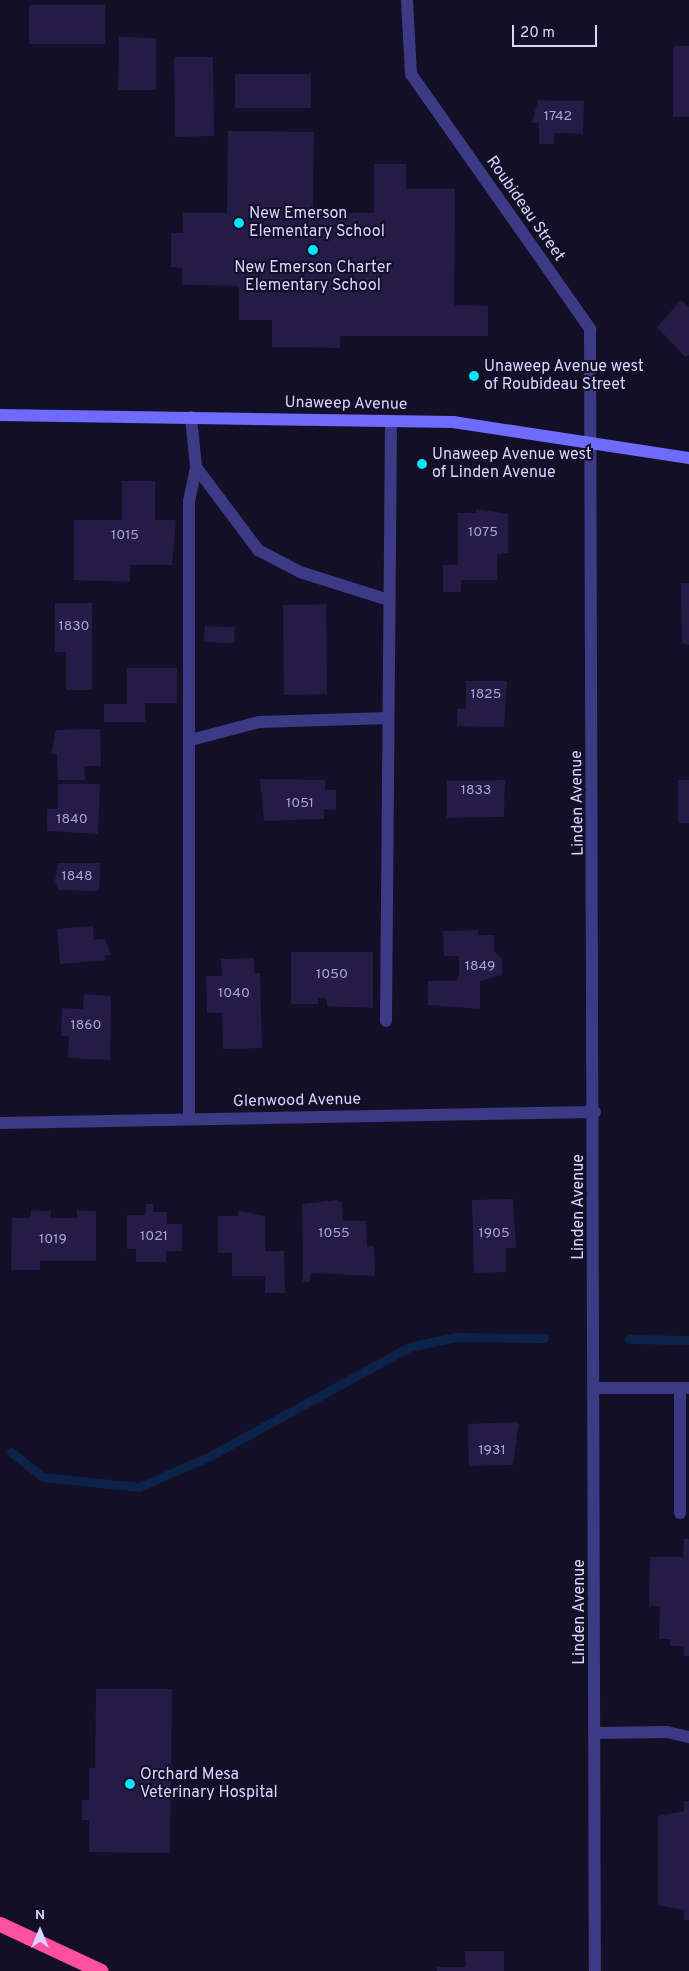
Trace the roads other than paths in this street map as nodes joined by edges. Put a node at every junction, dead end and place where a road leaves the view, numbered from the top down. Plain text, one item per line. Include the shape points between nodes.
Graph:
1 (407, 0) edge
2 (0, 414) edge
3 (192, 417) junction
4 (391, 421) junction
5 (590, 444) junction
6 (689, 458) edge
7 (196, 466) junction
8 (389, 600) junction
9 (388, 718) junction
10 (191, 740) junction
11 (386, 1022) dead end
12 (595, 1112) junction
13 (188, 1119) junction
14 (0, 1123) edge
15 (596, 1388) junction
16 (685, 1388) edge
17 (680, 1513) dead end
18 (596, 1733) junction
19 (689, 1738) edge
20 (0, 1924) edge
21 (101, 1971) edge
22 (595, 1971) edge

1 - 5 street, Roubideau Street via 411,74 590,329
2 - 3 main road, Unaweep Avenue
3 - 4 main road, Unaweep Avenue
3 - 7 street
4 - 5 main road, Unaweep Avenue via 453,422
4 - 8 street
5 - 6 main road, Unaweep Avenue
5 - 12 street, Linden Avenue
7 - 8 street via 243,536 258,550 300,572
7 - 10 street via 189,501
8 - 9 street
9 - 10 street via 259,722
9 - 11 street
10 - 13 street
12 - 13 street, Glenwood Avenue
12 - 15 street, Linden Avenue
13 - 14 street, Glenwood Avenue
15 - 16 street
15 - 18 street, Linden Avenue
16 - 17 street
18 - 19 street via 667,1732
18 - 22 street, Linden Avenue
20 - 21 highway

